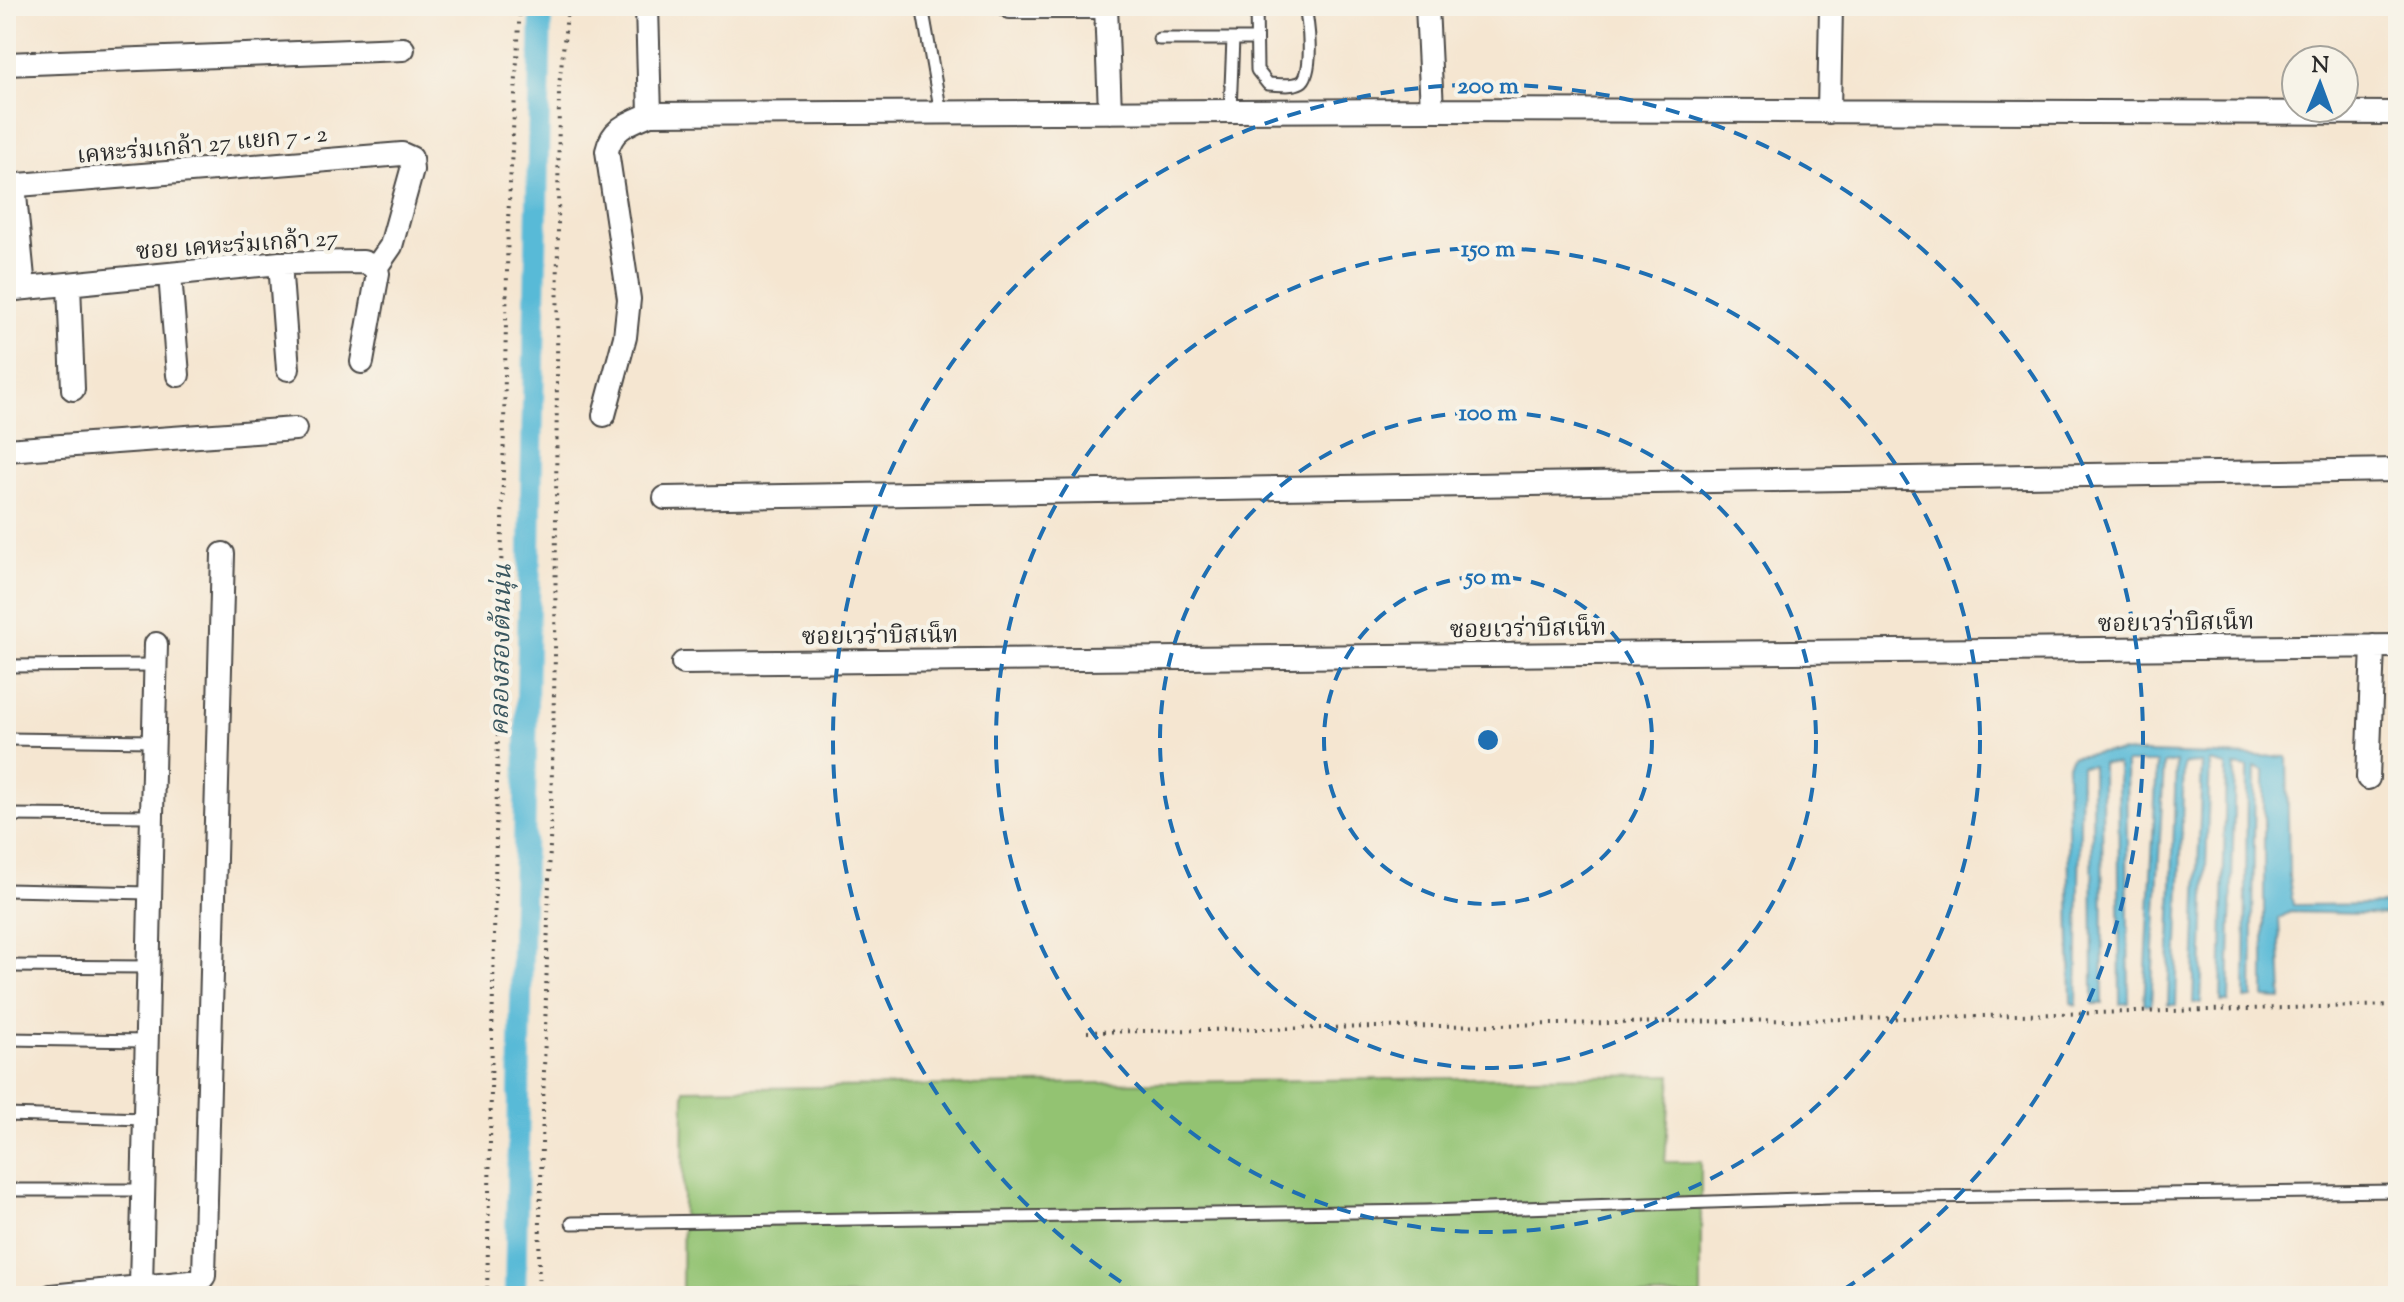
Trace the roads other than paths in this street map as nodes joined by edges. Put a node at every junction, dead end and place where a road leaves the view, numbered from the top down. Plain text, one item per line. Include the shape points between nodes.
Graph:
1 (922, 6) edge
2 (1256, 6) edge
3 (1304, 6) edge
4 (1427, 6) edge
5 (1831, 6) edge
6 (647, 7) edge
7 (1010, 7) edge
8 (1106, 7) edge
9 (1159, 39) dead end
10 (1233, 39) junction
11 (1256, 39) junction
12 (403, 49) dead end
13 (6, 64) edge
14 (1432, 110) junction
15 (1230, 111) junction
16 (1110, 112) junction
17 (1829, 112) junction
18 (941, 113) junction
19 (2398, 113) edge
20 (650, 114) junction
21 (10, 185) edge
22 (280, 263) junction
23 (375, 269) junction
24 (170, 274) junction
25 (69, 284) junction
26 (15, 289) edge
27 (362, 362) dead end
28 (288, 369) dead end
29 (178, 375) dead end
30 (73, 389) dead end
31 (604, 415) dead end
32 (295, 429) dead end
33 (6, 450) edge
34 (2398, 470) edge
35 (665, 498) dead end
36 (223, 554) dead end
37 (2373, 646) junction
38 (2398, 646) edge
39 (156, 654) joint
40 (683, 663) dead end
41 (6, 666) edge
42 (6, 739) edge
43 (154, 741) junction
44 (2368, 778) dead end
45 (6, 815) edge
46 (152, 816) junction
47 (6, 890) edge
48 (150, 893) junction
49 (6, 966) edge
50 (148, 967) junction
51 (6, 1039) edge
52 (147, 1041) junction
53 (6, 1115) edge
54 (145, 1119) junction
55 (6, 1190) edge
56 (143, 1190) junction
57 (2398, 1191) edge
58 (572, 1223) dead end
59 (141, 1286) junction
60 (180, 1289) edge
61 (51, 1296) edge

1 - 18 lane
2 - 11 lane
3 - 11 lane via 1309,66 1301,83 1262,80
4 - 14 street
5 - 17 street
6 - 20 street
7 - 8 street
8 - 16 street
9 - 10 lane
10 - 11 lane
10 - 15 lane
12 - 13 street
14 - 15 street
14 - 17 street
15 - 16 street
16 - 18 street
17 - 19 street
18 - 20 street
20 - 31 street via 610,137 607,151 629,299 625,337
21 - 23 street, เคหะร่มเกล้า 27 แยก 7 - 2 via 402,154 411,158 412,170 391,246
21 - 26 street
22 - 23 street, ซอย เคหะร่มเกล้า 27 via 353,261
22 - 24 street, ซอย เคหะร่มเกล้า 27
22 - 28 street
23 - 27 street
24 - 25 street, ซอย เคหะร่มเกล้า 27
24 - 29 street
25 - 26 street, ซอย เคหะร่มเกล้า 27
25 - 30 street
32 - 33 street
34 - 35 street
36 - 60 street via 204,1276
37 - 38 street, ซอยเวร่าบิสเน็ท
37 - 40 street, ซอยเวร่าบิสเน็ท
37 - 44 street
39 - 41 lane
39 - 43 street
42 - 43 lane
43 - 46 street
45 - 46 lane
46 - 48 street
47 - 48 lane
48 - 50 street
49 - 50 lane
50 - 52 street
51 - 52 lane
52 - 54 street
53 - 54 lane
54 - 56 street
55 - 56 lane
56 - 59 street
57 - 58 lane
59 - 60 street
59 - 61 street

